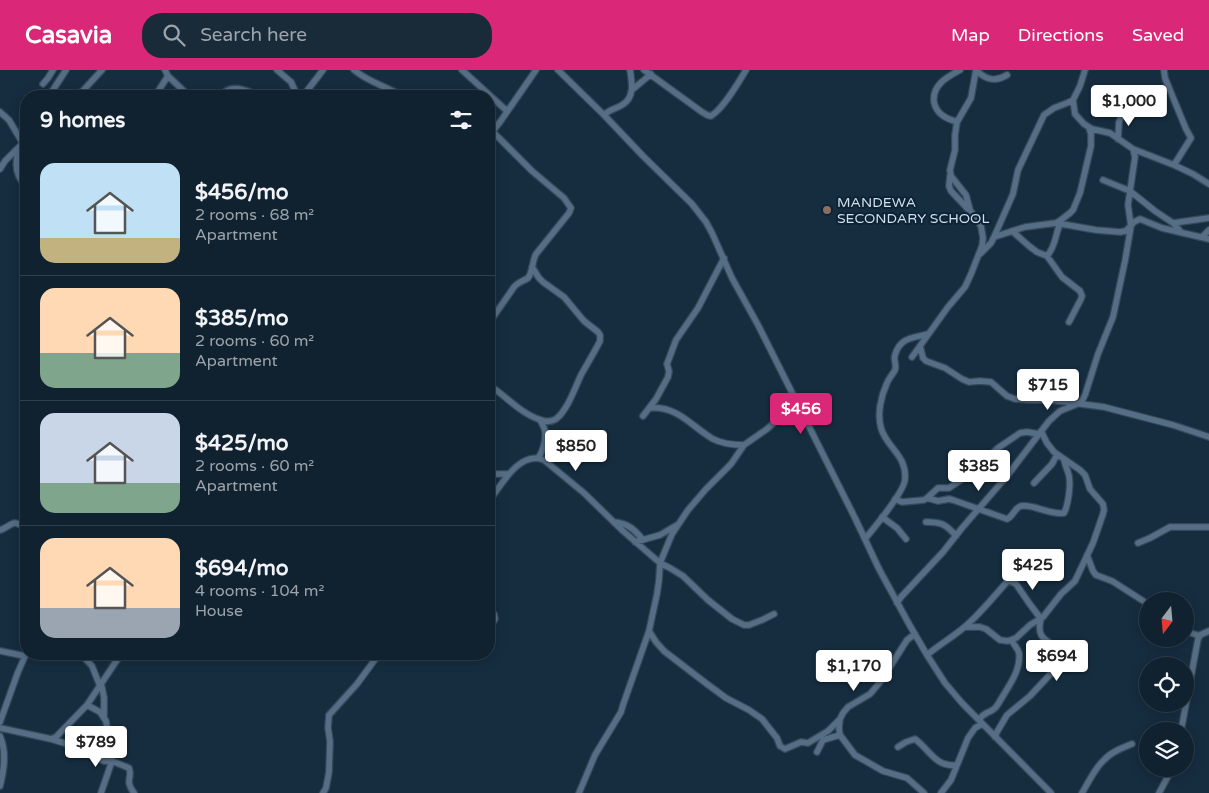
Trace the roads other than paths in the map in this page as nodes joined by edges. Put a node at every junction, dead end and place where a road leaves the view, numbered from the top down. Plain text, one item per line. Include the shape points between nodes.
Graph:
1 (53, 70) edge
2 (66, 70) edge
3 (102, 70) edge
4 (277, 70) edge
5 (323, 70) edge
6 (354, 70) edge
7 (462, 70) edge
8 (536, 70) edge
9 (558, 70) edge
10 (630, 70) edge
11 (644, 70) edge
12 (746, 70) edge
13 (960, 70) edge
14 (976, 70) edge
15 (1085, 70) edge
16 (1164, 70) edge
17 (167, 73) edge
18 (650, 74) junction
19 (1008, 75) dead end
20 (43, 84) dead end
21 (53, 90) edge
22 (84, 90) edge
23 (158, 90) edge
24 (183, 90) edge
25 (226, 90) edge
26 (247, 90) edge
27 (296, 90) edge
28 (305, 90) edge
29 (391, 90) edge
30 (484, 90) edge
31 (632, 90) junction
32 (495, 100) edge
33 (1073, 100) junction
34 (1124, 110) dead end
35 (507, 111) junction
36 (0, 112) edge
37 (604, 115) junction
38 (957, 122) junction
39 (495, 128) edge
40 (1089, 128) junction
41 (495, 136) edge
42 (1118, 139) junction
43 (20, 142) edge
44 (20, 145) edge
45 (20, 149) edge
46 (1133, 150) junction
47 (9, 156) junction
48 (0, 158) edge
49 (1174, 164) junction
50 (0, 169) edge
51 (950, 173) junction
52 (20, 179) edge
53 (1103, 180) dead end
54 (1209, 184) edge
55 (1130, 191) junction
56 (970, 210) junction
57 (1209, 218) edge
58 (1058, 223) junction
59 (1173, 223) junction
60 (1131, 226) junction
61 (1209, 230) edge
62 (1012, 231) junction
63 (1181, 232) junction
64 (994, 237) junction
65 (1202, 237) junction
66 (1209, 239) edge
67 (978, 256) junction
68 (1047, 256) junction
69 (724, 258) junction
70 (532, 267) junction
71 (495, 314) edge
72 (1069, 322) dead end
73 (928, 334) junction
74 (920, 346) junction
75 (912, 357) dead end
76 (495, 389) edge
77 (791, 392) junction
78 (1077, 404) junction
79 (650, 408) junction
80 (643, 416) dead end
81 (540, 420) junction
82 (1040, 433) junction
83 (1209, 437) edge
84 (744, 445) junction
85 (1057, 455) junction
86 (538, 458) junction
87 (1064, 460) junction
88 (495, 474) edge
89 (508, 474) junction
90 (1034, 483) dead end
91 (495, 492) edge
92 (927, 498) junction
93 (895, 499) junction
94 (978, 510) junction
95 (882, 517) junction
96 (614, 522) junction
97 (926, 522) dead end
98 (679, 524) junction
99 (20, 525) edge
100 (1209, 526) edge
101 (0, 530) edge
102 (956, 536) junction
103 (865, 539) junction
104 (906, 539) dead end
105 (643, 540) junction
106 (635, 542) junction
107 (1138, 543) dead end
108 (1087, 555) junction
109 (1031, 558) dead end
110 (660, 563) junction
111 (1009, 580) junction
112 (1139, 598) edge
113 (897, 603) junction
114 (774, 614) dead end
115 (1041, 619) junction
116 (965, 627) junction
117 (1209, 630) edge
118 (649, 632) junction
119 (915, 634) junction
120 (1194, 634) edge
121 (1200, 636) junction
122 (1012, 640) junction
123 (0, 651) edge
124 (20, 654) edge
125 (927, 655) junction
126 (24, 660) edge
127 (86, 660) edge
128 (117, 660) edge
129 (375, 660) edge
130 (101, 685) junction
131 (87, 704) junction
132 (104, 717) junction
133 (840, 719) junction
134 (0, 722) edge
135 (980, 722) junction
136 (1183, 722) edge
137 (0, 728) edge
138 (840, 735) junction
139 (0, 736) edge
140 (995, 737) junction
141 (51, 739) junction
142 (1132, 744) dead end
143 (898, 748) dead end
144 (817, 752) dead end
145 (112, 761) junction
146 (956, 765) junction
147 (1168, 777) edge
148 (0, 786) edge
149 (101, 793) edge
150 (134, 793) edge
151 (323, 793) edge
152 (579, 793) edge
153 (924, 793) edge
154 (941, 793) edge
155 (1051, 793) edge
156 (1082, 793) edge
157 (1160, 793) edge

1 - 20 street
2 - 21 street
3 - 22 street
4 - 27 street
5 - 28 street
6 - 29 street via 367,80
7 - 30 street
8 - 35 street
9 - 37 street
10 - 31 street
11 - 18 street
12 - 18 street via 711,116
13 - 38 street via 942,81 934,96 940,113
14 - 19 street via 992,79
14 - 38 street via 971,98
15 - 33 street
16 - 49 street via 1191,138
17 - 23 street
17 - 24 street
18 - 31 street
25 - 26 street
31 - 37 street via 626,102
32 - 35 street
33 - 40 street via 1075,114
33 - 64 street via 1044,115 1018,170 1013,194
34 - 42 street
35 - 39 street
36 - 43 street via 9,120
37 - 69 street via 700,214
38 - 51 street
40 - 42 street via 1110,133
40 - 58 street via 1091,146 1080,193 1070,213
41 - 70 street via 571,208 536,254
42 - 46 street
44 - 47 street
45 - 52 street via 17,172
46 - 49 street
46 - 55 street via 1135,157
47 - 48 street
47 - 50 street
49 - 54 street
51 - 56 street via 966,195
51 - 56 street via 950,191
53 - 55 street
55 - 59 street
55 - 60 street
56 - 67 street via 983,233
57 - 59 street
58 - 60 street via 1120,232
58 - 62 street
58 - 68 street via 1054,245
59 - 63 street
60 - 63 street via 1140,219
60 - 78 street via 1113,317 1085,395
61 - 65 street
62 - 64 street
62 - 68 street via 1037,252
63 - 65 street
64 - 67 street
65 - 66 street
67 - 73 street via 965,287
68 - 72 street via 1062,277 1081,294
69 - 77 street
69 - 79 street via 698,308 676,340 667,364 668,377
70 - 71 street via 529,276 514,286
70 - 81 street via 539,278 564,297 598,332 600,338 573,395 559,416 552,421
73 - 74 street
73 - 93 street via 904,340 900,345 895,354 895,368 881,401 881,428 905,471 904,486
74 - 75 street
74 - 78 street via 923,358 929,363 966,381 994,383 1010,397
76 - 81 street
77 - 84 street via 786,413
77 - 103 street
78 - 82 street via 1060,411
78 - 83 street via 1126,412
79 - 80 street
79 - 84 street via 671,410 722,443
81 - 86 street via 545,430
82 - 85 street
82 - 92 street via 1020,433 998,448 973,472 949,488 938,488
82 - 94 street
84 - 98 street
85 - 87 street
85 - 90 street
86 - 89 street via 520,464
86 - 96 street via 571,481
87 - 94 street via 1069,476 1064,513 1022,506 1007,519
87 - 108 street via 1085,475 1090,489 1104,506
88 - 89 street
89 - 91 street
92 - 93 street via 902,502
92 - 94 street via 938,501 950,499
93 - 95 street
94 - 102 street
95 - 103 street
95 - 104 street
96 - 105 street via 629,526
96 - 106 street
97 - 102 street via 943,524
98 - 105 street
98 - 110 street
99 - 101 street via 13,523
100 - 107 street via 1170,527
102 - 113 street
103 - 113 street
105 - 106 street
106 - 110 street
108 - 112 street via 1096,575
108 - 115 street via 1074,581
109 - 111 street
110 - 114 street via 683,576 737,622 749,624
110 - 118 street
111 - 115 street via 1016,584
111 - 116 street
113 - 119 street
115 - 122 street
115 - 140 street via 1040,633 1063,651 1063,659 1030,696 1007,715
116 - 122 street via 989,631 1000,640
116 - 125 street
117 - 121 street
118 - 133 street via 664,651 706,684 762,719 783,749 810,742
118 - 152 street via 621,712 595,755
119 - 125 street
119 - 133 street via 907,640 876,688 848,707
120 - 121 street
121 - 136 street
122 - 135 street via 1019,653 1018,666 995,708 982,715
123 - 124 street
125 - 135 street via 949,688
126 - 134 street
127 - 130 street
128 - 130 street
129 - 151 street via 329,715 328,780
130 - 131 street
130 - 132 street
131 - 132 street
131 - 141 street
132 - 145 street
133 - 138 street
135 - 140 street
135 - 146 street via 968,738
137 - 141 street
138 - 144 street via 823,740
138 - 153 street via 858,757 883,771 907,778
139 - 148 street via 4,762
140 - 155 street
141 - 145 street via 104,761
142 - 156 street via 1104,759
143 - 146 street via 915,739 940,762
145 - 149 street
145 - 150 street via 130,769 128,783
146 - 154 street via 951,780
147 - 157 street

